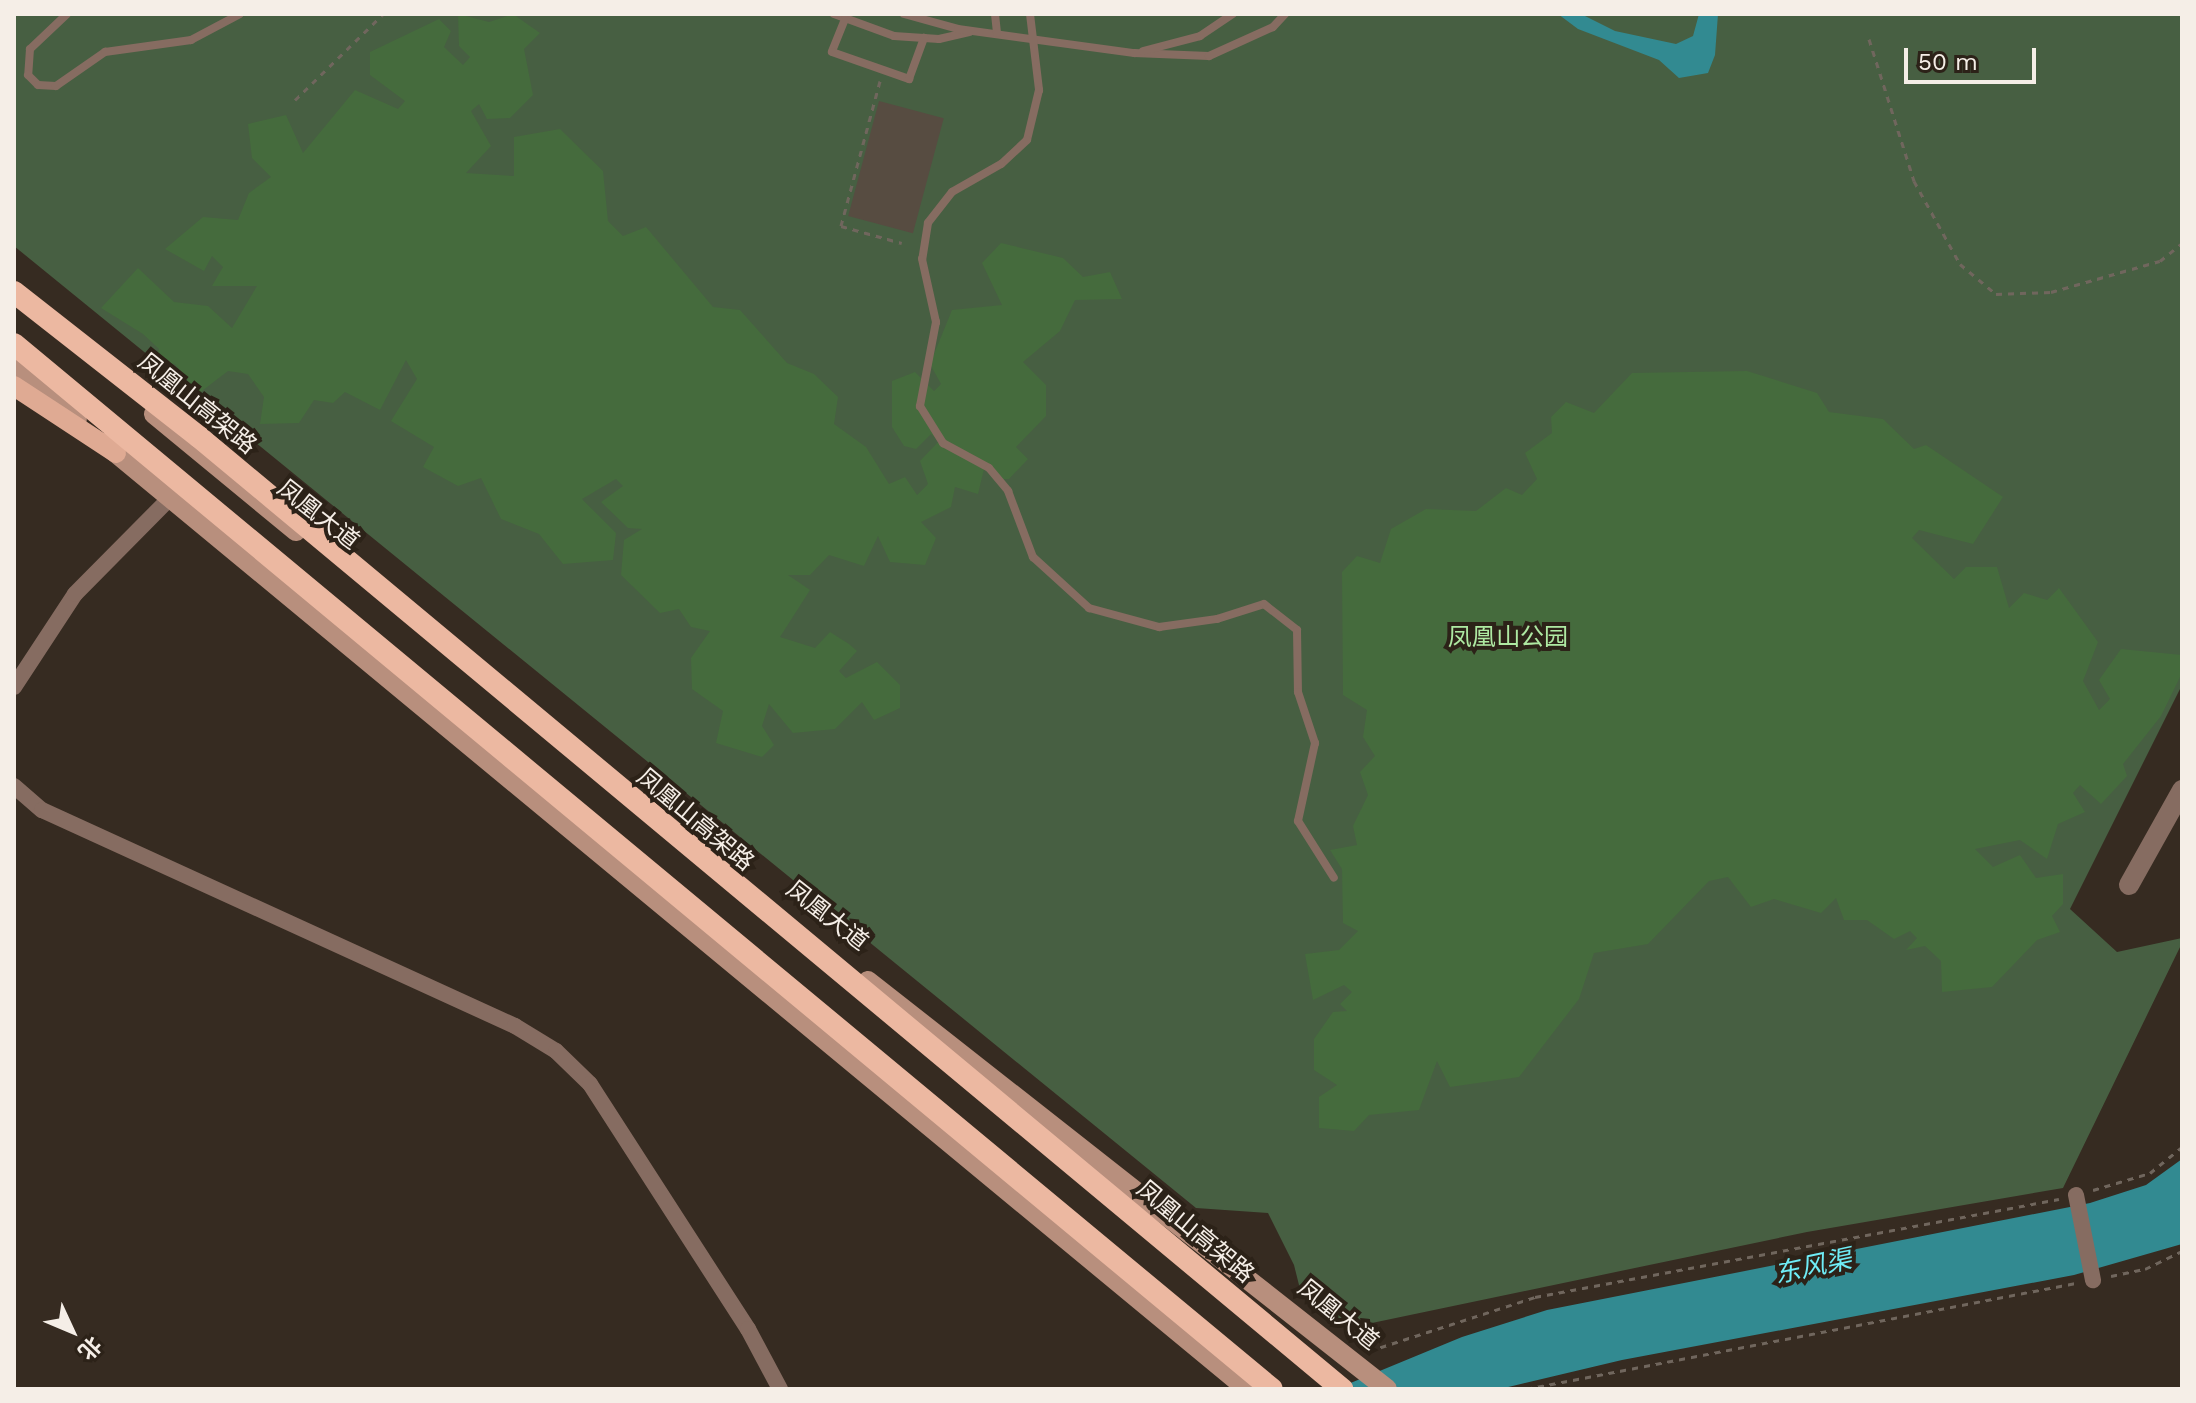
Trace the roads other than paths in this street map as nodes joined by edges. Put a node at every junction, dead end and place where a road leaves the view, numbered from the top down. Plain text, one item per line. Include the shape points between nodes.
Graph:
1 (67, 14) edge
2 (240, 14) edge
3 (834, 14) edge
4 (904, 14) edge
5 (995, 14) edge
6 (1030, 14) edge
7 (1233, 14) edge
8 (1285, 14) edge
9 (845, 19) junction
10 (974, 31) junction
11 (997, 33) junction
12 (924, 38) junction
13 (1134, 53) junction
14 (14, 292) edge
15 (14, 298) edge
16 (14, 344) edge
17 (14, 364) edge
18 (14, 386) edge
19 (116, 453) junction
20 (171, 497) junction
21 (14, 687) edge
22 (14, 786) edge
23 (2182, 790) edge
24 (1334, 878) dead end
25 (2129, 885) dead end
26 (2076, 1195) road end
27 (2093, 1280) road end
28 (1236, 1386) edge
29 (780, 1389) edge
30 (1272, 1389) edge
31 (1342, 1389) edge
32 (1387, 1389) edge

1 - 2 lane via 30,49 28,75 38,85 56,86 105,52 191,40
3 - 9 lane
4 - 10 lane
5 - 11 lane
6 - 24 lane via 1039,90 1027,140 1001,164 952,192 928,223 922,259 936,322 920,406 943,443 989,468 1008,491 1033,557 1089,608 1159,627 1217,619 1264,604 1297,630 1298,692 1315,743 1298,821
7 - 13 lane via 1200,36
8 - 13 lane via 1273,27 1209,56
9 - 12 lane via 894,36
9 - 12 lane via 832,52 909,79
10 - 11 lane
10 - 12 lane
11 - 13 lane
14 - 31 highway, 凤凰山高架路 via 199,437
15 - 32 main road, 凤凰大道 via 244,491
16 - 30 highway
17 - 19 main road
18 - 19 main road
19 - 20 main road
20 - 21 street via 75,594
20 - 28 main road
22 - 29 street via 42,810 515,1026 556,1051 590,1084 748,1329
23 - 25 street
26 - 27 street

